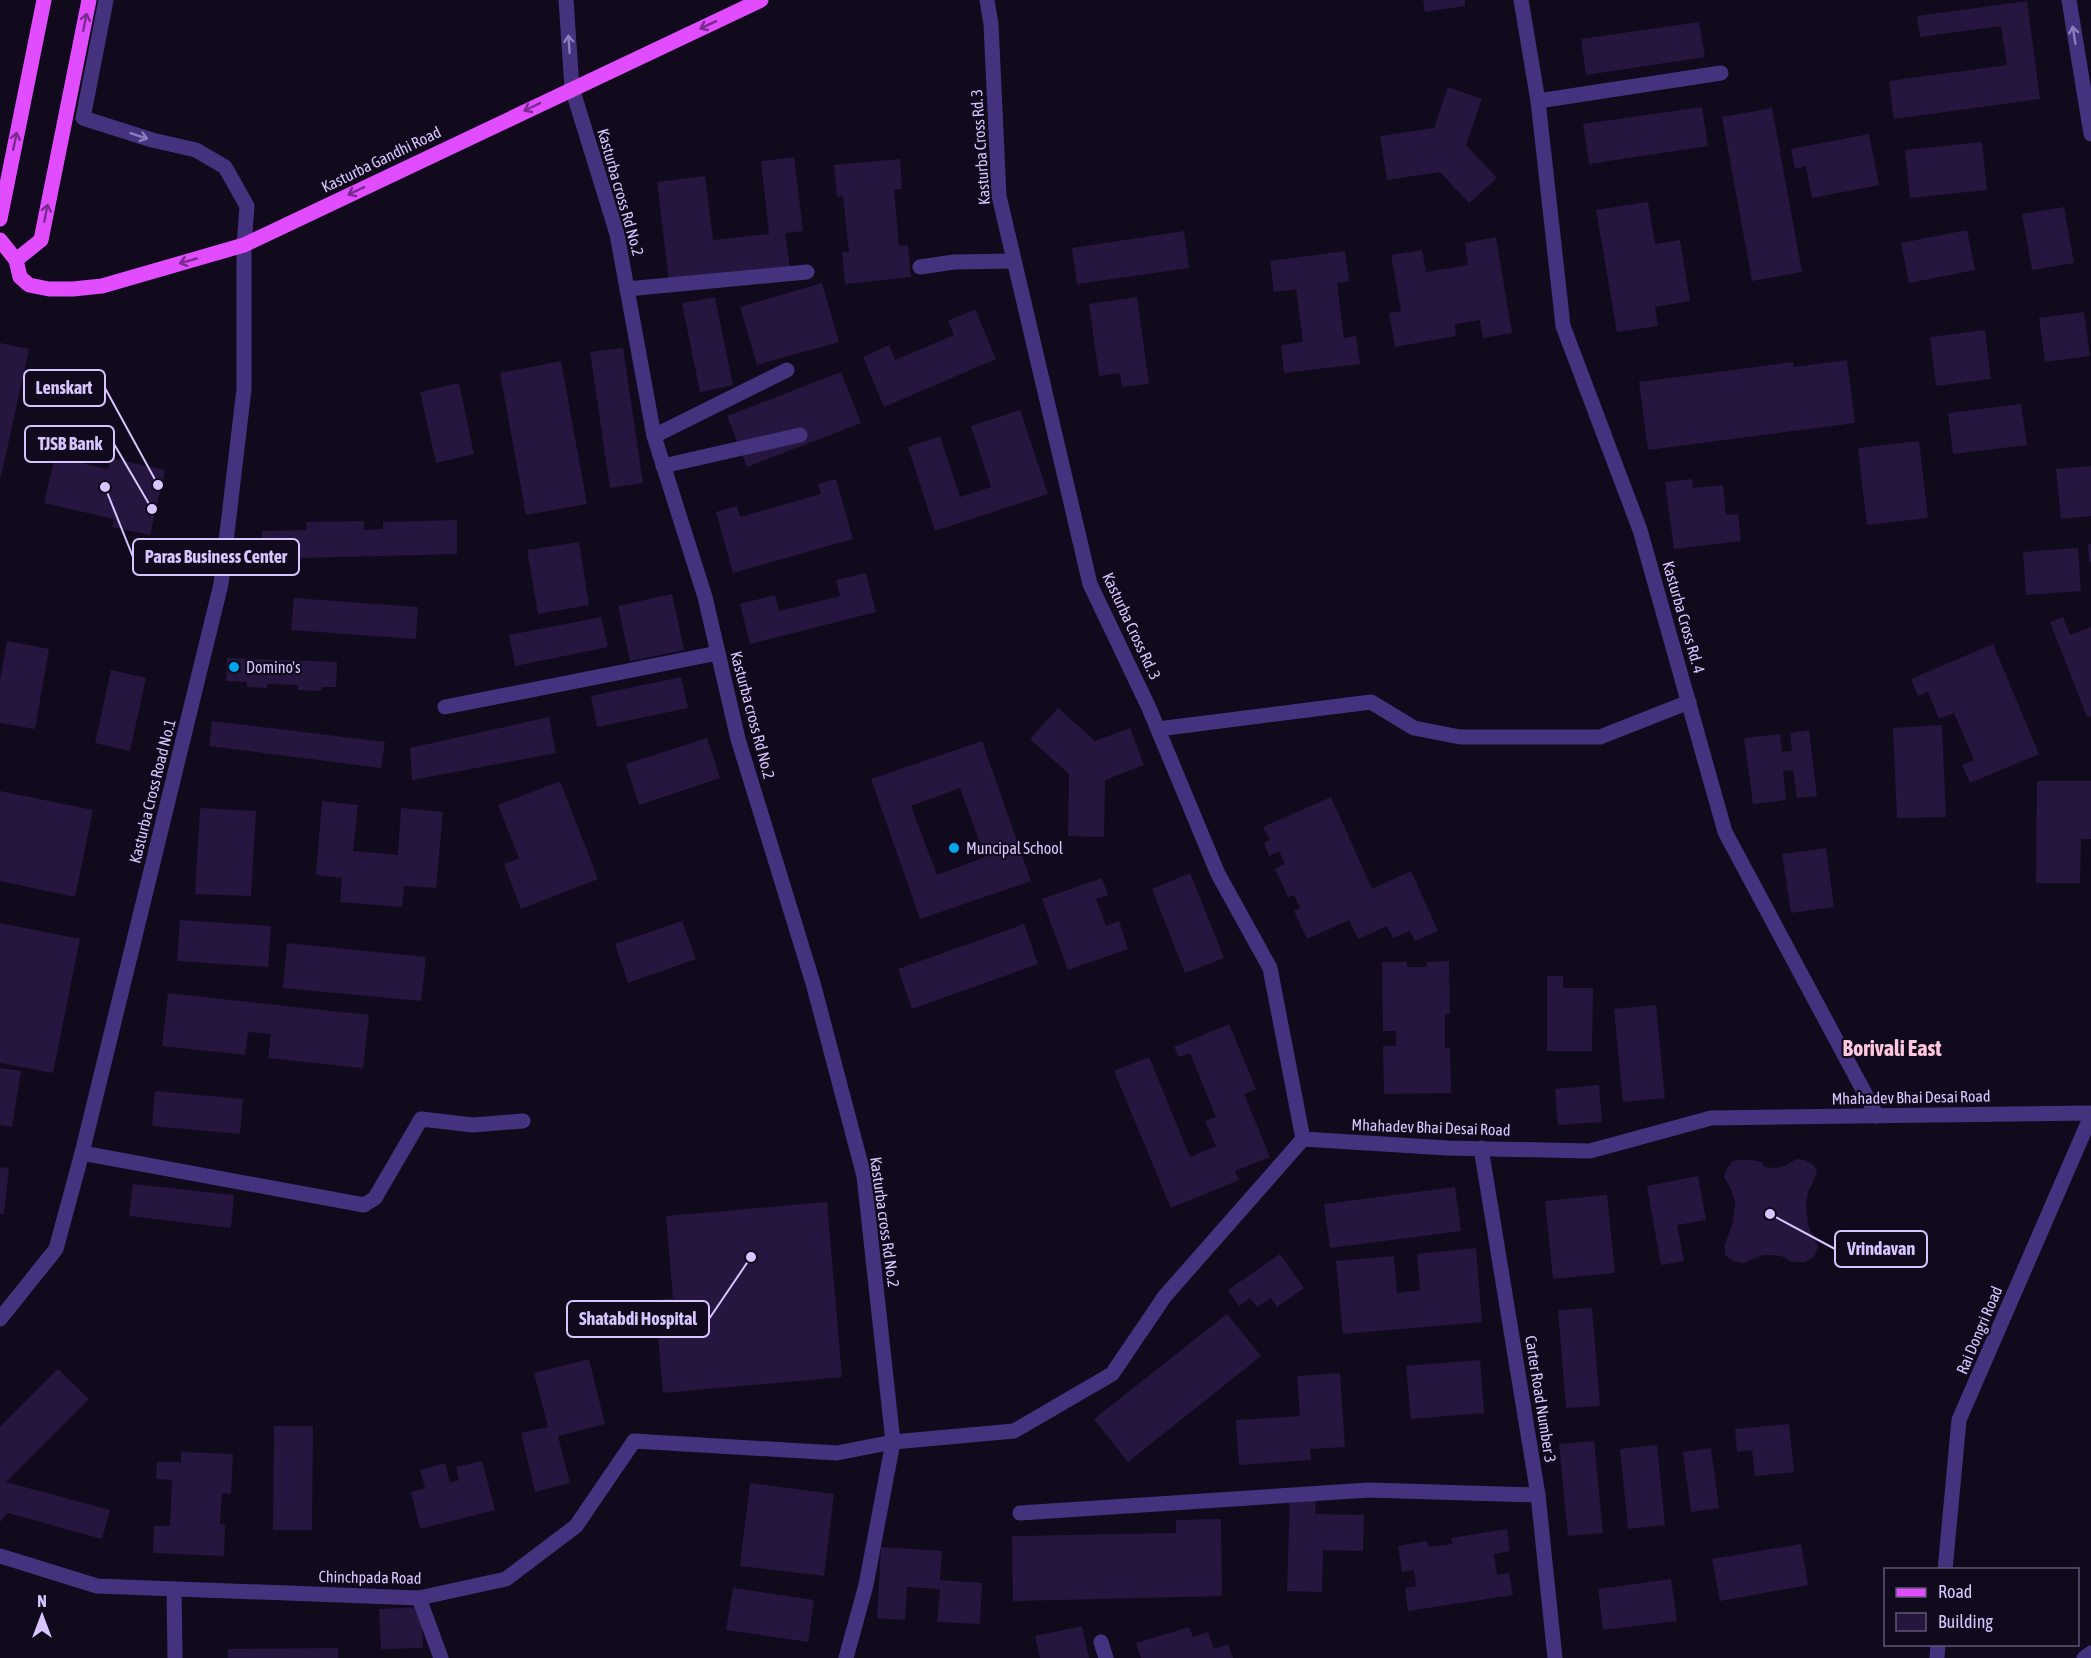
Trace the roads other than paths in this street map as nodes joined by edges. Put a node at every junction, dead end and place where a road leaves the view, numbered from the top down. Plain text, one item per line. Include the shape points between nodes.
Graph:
1 (44, 0) edge
2 (89, 0) edge
3 (106, 0) edge
4 (566, 0) edge
5 (761, 0) edge
6 (987, 0) edge
7 (1521, 0) edge
8 (2069, 0) edge
9 (1721, 73) dead end
10 (2086, 77) edge
11 (572, 88) junction
12 (1538, 101) junction
13 (2091, 134) edge
14 (0, 219) edge
15 (0, 240) edge
16 (244, 245) junction
17 (16, 260) junction
18 (1014, 261) junction
19 (920, 267) dead end
20 (807, 272) dead end
21 (627, 289) junction
22 (787, 369) dead end
23 (800, 435) dead end
24 (654, 436) junction
25 (663, 466) junction
26 (718, 653) junction
27 (1689, 702) junction
28 (445, 707) dead end
29 (1158, 729) junction
30 (2091, 1114) edge
31 (1877, 1116) junction
32 (523, 1121) dead end
33 (1303, 1139) junction
34 (1481, 1148) junction
35 (82, 1153) junction
36 (0, 1319) edge
37 (893, 1442) junction
38 (1538, 1495) junction
39 (1020, 1513) dead end
40 (0, 1556) edge
41 (1945, 1568) edge
42 (174, 1589) junction
43 (419, 1598) junction
44 (1101, 1642) dead end
45 (2091, 1653) edge
46 (175, 1658) edge
47 (441, 1658) edge
48 (846, 1658) edge
49 (1106, 1658) edge
50 (1555, 1658) edge
51 (2084, 1658) edge

14 -> 1 main road
17 -> 2 main road via 41,240
3 -> 16 street, Kasturba Cross Road No.1 via 83,118 196,150 225,167 247,206
11 -> 4 street, Kasturba cross Rd No.2
5 -> 11 main road, Kasturba Gandhi Road
6 - 18 street, Kasturba Cross Rd. 3 via 999,196
7 - 12 street, Kasturba Cross Rd. 4
10 -> 8 street
9 - 12 street
10 - 13 street
11 -> 16 main road, Kasturba Gandhi Road
11 - 21 street, Kasturba cross Rd No.2 via 617,234
12 - 27 street, Kasturba Cross Rd. 4 via 1563,326 1640,530
15 - 17 main road, Kasturba Gandhi Road
16 -> 17 main road, Kasturba Gandhi Road via 102,286 73,290 29,285 20,277
16 - 35 street, Kasturba Cross Road No.1 via 244,389 221,584
18 - 19 street
18 - 29 street, Kasturba Cross Rd. 3 via 1090,584
20 - 21 street
21 - 24 street, Kasturba cross Rd No.2
22 - 24 street
23 - 25 street
24 - 25 street, Kasturba cross Rd No.2
25 - 26 street, Kasturba cross Rd No.2 via 705,597
26 - 28 street
26 - 37 street, Kasturba cross Rd No.2 via 738,739 813,983 864,1176
27 - 29 street via 1600,737 1460,737 1414,728 1371,702
27 - 31 street, Kasturba Cross Rd. 4 via 1725,832
29 - 33 street, Kasturba Cross Rd. 3 via 1218,874 1270,968
30 - 31 street, Mhahadev Bhai Desai Road
30 - 41 street, Rai Dongri Road via 1959,1420
31 - 34 street, Mhahadev Bhai Desai Road via 1710,1118 1590,1151
32 - 35 street via 473,1125 421,1119 375,1198 364,1205
33 - 34 street, Mhahadev Bhai Desai Road
33 - 37 street via 1165,1296 1112,1374 1014,1431
34 - 38 street, Carter Road Number 3
35 - 36 street, Kasturba Cross Road No.1 via 56,1249
37 - 43 street, Chinchpada Road via 837,1453 634,1441 576,1526 506,1579
37 - 48 street, Kasturba cross Rd No.2 via 866,1585
38 - 39 street via 1369,1490
38 - 50 street, Carter Road Number 3
40 - 42 street, Chinchpada Road via 97,1586
42 - 43 street, Chinchpada Road
42 - 46 street
43 - 47 street
44 - 49 street
45 - 51 street

